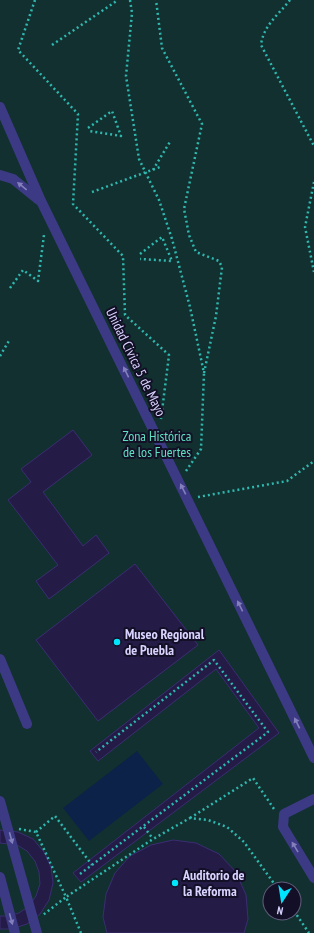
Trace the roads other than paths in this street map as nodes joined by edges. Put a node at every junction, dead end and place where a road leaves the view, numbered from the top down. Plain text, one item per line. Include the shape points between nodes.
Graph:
1 (0, 107) edge
2 (0, 175) edge
3 (41, 202) junction
4 (0, 659) edge
5 (27, 724) dead end
6 (314, 758) edge
7 (314, 799) edge
8 (0, 801) edge
9 (0, 877) edge
10 (314, 878) edge
11 (15, 933) edge
12 (37, 933) edge

1 - 3 lane, Unidad Civica 5 de Mayo
3 -> 2 lane via 13,179
6 -> 3 lane, Unidad Civica 5 de Mayo
4 - 5 lane
10 -> 7 lane via 283,827 282,821 284,814
8 -> 12 lane
9 -> 11 lane

